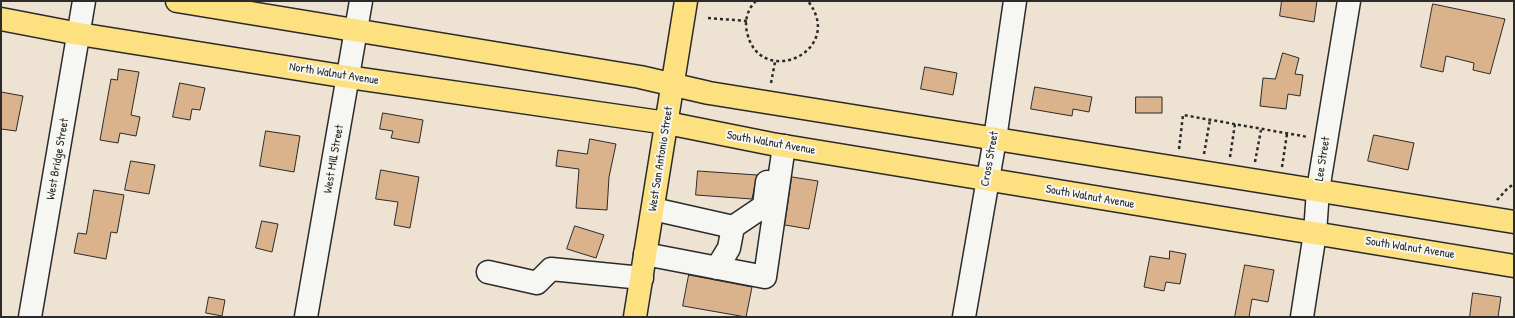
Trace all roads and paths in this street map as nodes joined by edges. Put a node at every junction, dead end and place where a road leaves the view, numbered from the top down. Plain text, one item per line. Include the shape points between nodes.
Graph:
1 (84, 1) edge
2 (177, 1) edge
3 (360, 1) edge
4 (686, 1) edge
5 (756, 1) edge
6 (808, 1) edge
7 (1015, 1) edge
8 (1349, 1) edge
9 (708, 18) dead end
10 (1, 20) edge
11 (746, 21) junction
12 (356, 30) junction
13 (79, 34) junction
14 (775, 61) junction
15 (348, 77) junction
16 (673, 83) junction
17 (771, 83) dead end
18 (1210, 120) junction
19 (668, 122) junction
20 (1235, 124) junction
21 (1261, 130) junction
22 (1287, 134) junction
23 (995, 139) junction
24 (1326, 140) junction
25 (778, 145) junction
26 (1179, 150) dead end
27 (1204, 154) dead end
28 (1230, 158) dead end
29 (1255, 162) dead end
30 (1282, 167) dead end
31 (987, 180) junction
32 (1514, 184) edge
33 (1318, 190) junction
34 (1496, 200) dead end
35 (652, 209) junction
36 (1514, 222) edge
37 (734, 227) junction
38 (1316, 233) junction
39 (645, 254) junction
40 (1514, 266) edge
41 (717, 268) junction
42 (488, 272) dead end
43 (642, 278) junction
44 (30, 317) edge
45 (306, 317) edge
46 (635, 317) edge
47 (964, 317) edge
48 (1302, 317) edge

1 - 13 street, West Bridge Street
2 - 12 main road
3 - 12 street, West Mill Street
4 - 16 main road, West San Antonio Street
5 - 11 path
6 - 14 path via 818,19 818,31 814,42 798,58 787,62
7 - 23 street, Cross Street
8 - 24 street, Lee Street
9 - 11 path
10 - 13 main road, North Walnut Avenue
11 - 14 path via 748,39 754,49
12 - 15 street, West Mill Street
12 - 16 main road
13 - 15 main road, North Walnut Avenue
13 - 44 street, West Bridge Street
14 - 17 path
15 - 19 main road, North Walnut Avenue
15 - 45 street, West Mill Street
16 - 19 main road, West San Antonio Street
16 - 23 main road via 709,93
18 - 20 path
18 - 26 path via 1184,115
18 - 27 path
19 - 25 main road, South Walnut Avenue
19 - 35 main road, West San Antonio Street
20 - 21 path
20 - 28 path
21 - 22 path
21 - 29 path
22 - 24 path
22 - 30 path
23 - 31 street, Cross Street
23 - 33 main road
24 - 33 street, Lee Street
25 - 31 main road, South Walnut Avenue
25 - 37 street via 764,206
25 - 41 street via 765,277
31 - 38 main road, South Walnut Avenue
31 - 47 street, Cross Street
32 - 34 path
33 - 36 main road
33 - 38 street, Lee Street
35 - 37 street
35 - 39 main road, West San Antonio Street
37 - 41 street via 730,248
38 - 40 main road, South Walnut Avenue
38 - 48 street, Lee Street
39 - 41 street
39 - 43 main road, West San Antonio Street
42 - 43 street via 537,283 551,268
43 - 46 main road, West San Antonio Street

